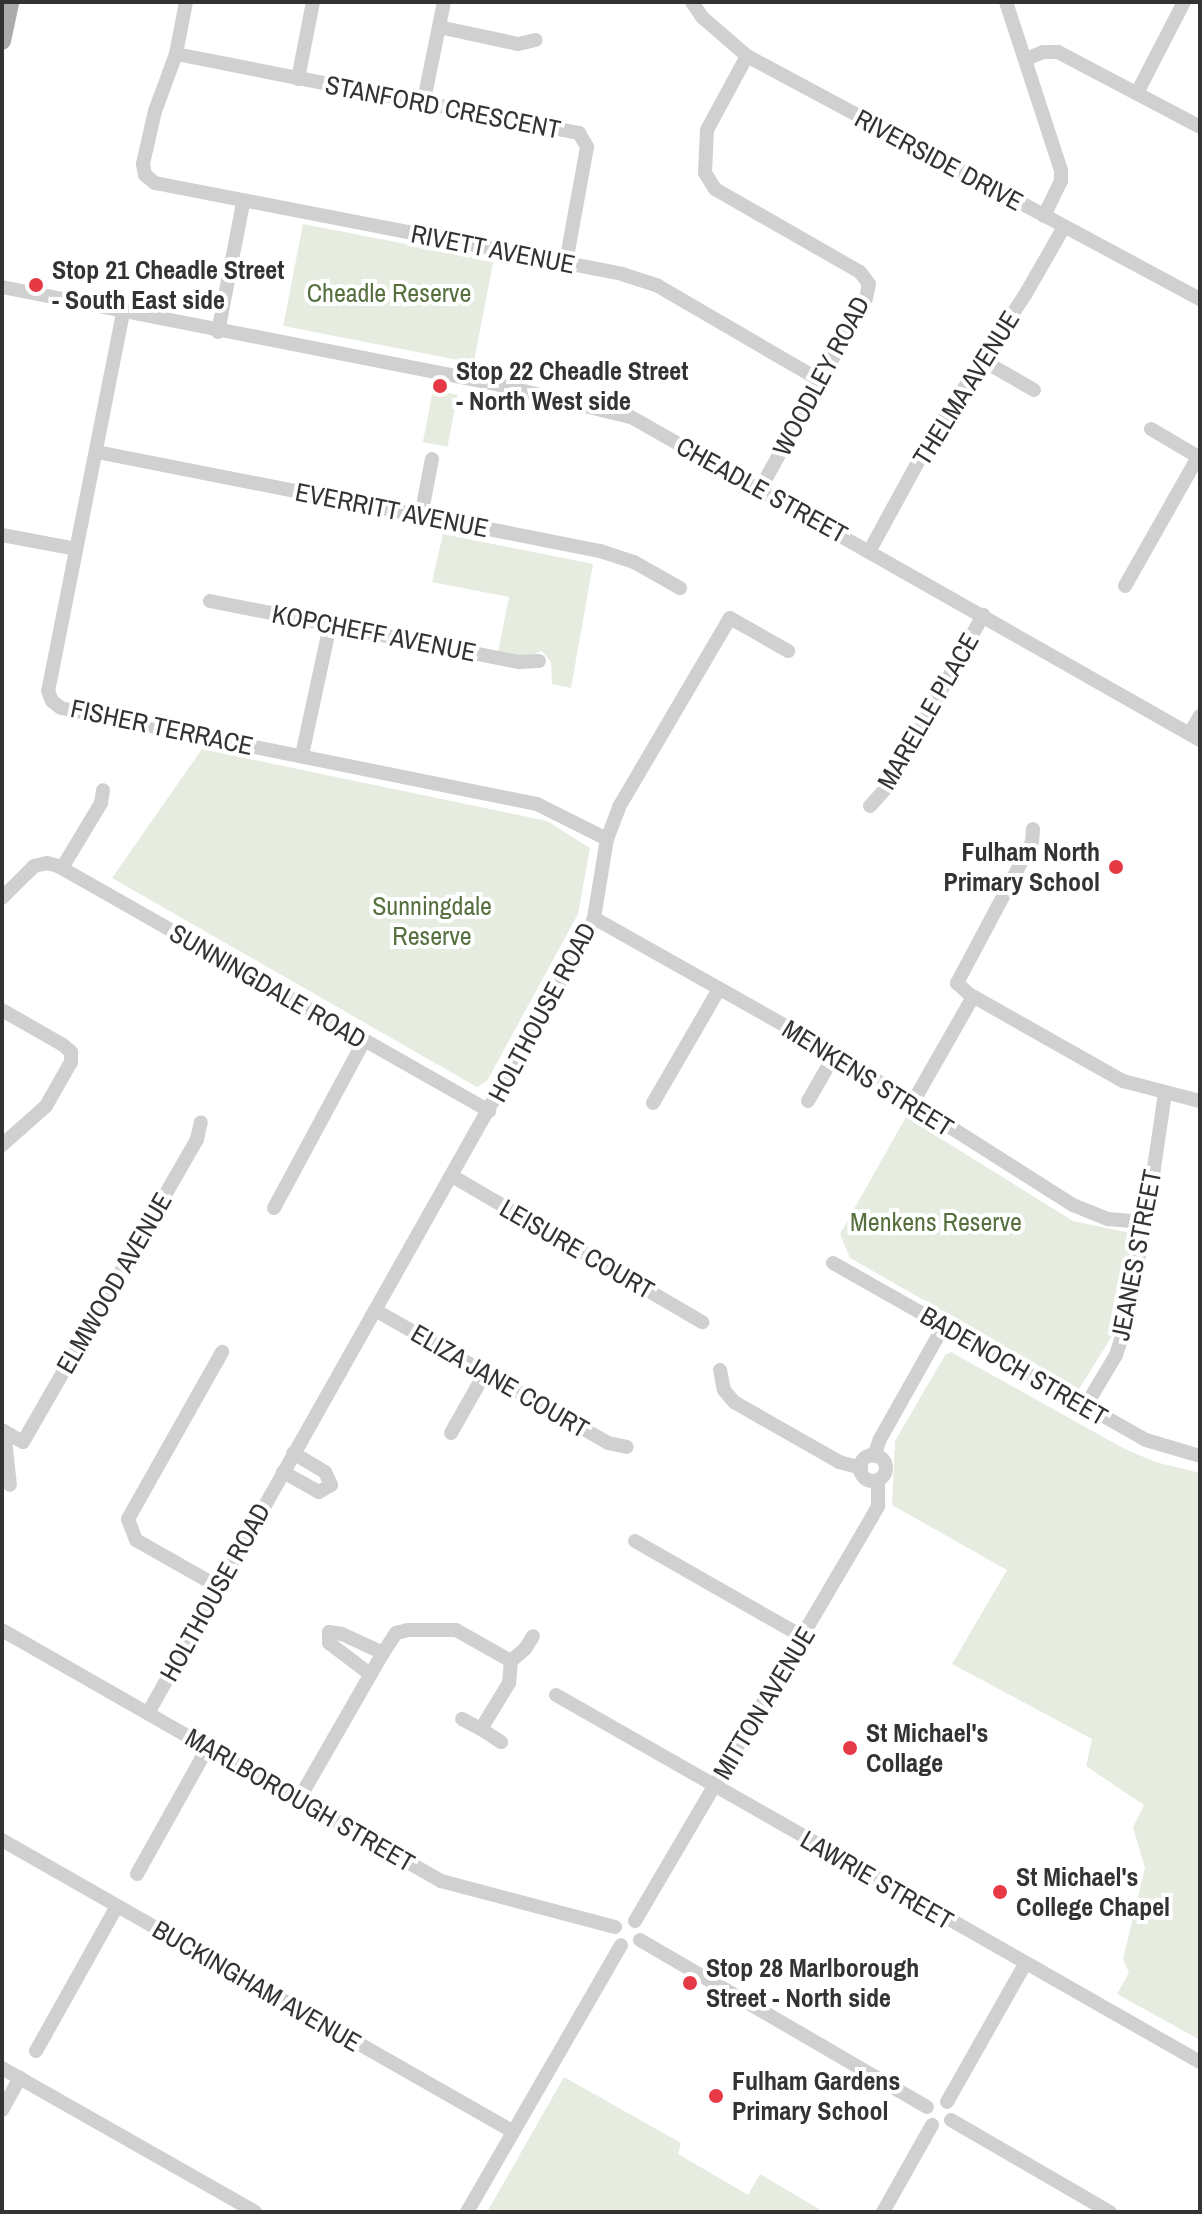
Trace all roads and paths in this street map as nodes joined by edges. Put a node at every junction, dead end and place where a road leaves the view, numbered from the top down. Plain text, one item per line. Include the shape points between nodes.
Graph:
1 (10, 2) edge
2 (186, 2) edge
3 (313, 2) edge
4 (444, 2) edge
5 (692, 2) edge
6 (1006, 2) edge
7 (1184, 2) edge
8 (439, 27) junction
9 (536, 40) dead end
10 (2, 41) edge
11 (176, 54) junction
12 (747, 56) junction
13 (1026, 59) junction
14 (298, 79) junction
15 (1137, 93) junction
16 (423, 105) junction
17 (1200, 127) edge
18 (243, 203) junction
19 (1044, 216) junction
20 (1064, 227) junction
21 (566, 262) junction
22 (2, 287) edge
23 (1200, 299) edge
24 (123, 313) junction
25 (218, 332) junction
26 (982, 360) junction
27 (821, 381) junction
28 (1034, 390) dead end
29 (1151, 429) dead end
30 (97, 452) junction
31 (1199, 458) edge
32 (432, 459) dead end
33 (760, 489) junction
34 (421, 516) junction
35 (2, 535) edge
36 (76, 549) junction
37 (870, 550) junction
38 (1125, 586) dead end
39 (680, 588) dead end
40 (210, 601) dead end
41 (983, 615) junction
42 (330, 625) junction
43 (788, 651) dead end
44 (539, 661) dead end
45 (1200, 716) edge
46 (1195, 737) edge
47 (302, 755) junction
48 (103, 790) dead end
49 (870, 806) dead end
50 (1033, 829) dead end
51 (607, 839) junction
52 (62, 868) junction
53 (2, 898) edge
54 (594, 918) junction
55 (719, 989) junction
56 (973, 997) junction
57 (2, 1010) edge
58 (364, 1041) junction
59 (835, 1054) junction
60 (1165, 1094) junction
61 (808, 1101) dead end
62 (1200, 1101) edge
63 (913, 1102) junction
64 (653, 1103) dead end
65 (489, 1111) junction
66 (201, 1122) dead end
67 (2, 1145) edge
68 (452, 1176) junction
69 (274, 1208) dead end
70 (1146, 1222) junction
71 (833, 1263) dead end
72 (375, 1310) junction
73 (702, 1322) dead end
74 (943, 1327) junction
75 (222, 1352) dead end
76 (720, 1370) dead end
77 (485, 1373) junction
78 (1085, 1407) junction
79 (3, 1430) edge
80 (451, 1433) dead end
81 (627, 1447) dead end
82 (293, 1453) junction
83 (874, 1456) junction
84 (1200, 1456) edge
85 (861, 1468) junction
86 (283, 1472) junction
87 (878, 1480) junction
88 (10, 1485) dead end
89 (635, 1541) dead end
90 (217, 1586) junction
91 (2, 1630) edge
92 (533, 1636) dead end
93 (803, 1637) junction
94 (383, 1653) junction
95 (511, 1661) junction
96 (370, 1674) junction
97 (556, 1695) dead end
98 (148, 1713) junction
99 (462, 1719) dead end
100 (481, 1729) junction
101 (501, 1742) dead end
102 (208, 1747) junction
103 (715, 1787) junction
104 (299, 1799) junction
105 (2, 1840) edge
106 (137, 1874) dead end
107 (117, 1906) junction
108 (635, 1921) junction
109 (615, 1927) junction
110 (640, 1940) junction
111 (621, 1945) junction
112 (1025, 1964) junction
113 (36, 2051) dead end
114 (1200, 2062) edge
115 (2, 2068) edge
116 (20, 2078) junction
117 (947, 2102) junction
118 (927, 2107) junction
119 (2, 2110) edge
120 (951, 2120) junction
121 (932, 2125) junction
122 (512, 2131) junction
123 (255, 2212) edge
124 (467, 2212) edge
125 (883, 2212) edge
126 (1110, 2212) edge

1 - 10 main road
2 - 11 street
3 - 14 street
4 - 8 street
5 - 12 street, RIVERSIDE DRIVE
6 - 13 street
7 - 15 street
8 - 9 street via 518,44
8 - 16 street
11 - 14 street, STANFORD CRESCENT
11 - 18 street, RIVETT AVENUE via 155,111 145,175 155,183
12 - 19 street, RIVERSIDE DRIVE
12 - 27 street, WOODLEY ROAD via 707,130 705,173 715,189 869,284
13 - 15 street via 1058,52
13 - 19 street via 1061,170
14 - 16 street, STANFORD CRESCENT
15 - 17 street
16 - 21 street, STANFORD CRESCENT via 579,133 587,147
18 - 21 street, RIVETT AVENUE
18 - 25 street
19 - 20 street, RIVERSIDE DRIVE
20 - 23 street, RIVERSIDE DRIVE
20 - 26 street, THELMA AVENUE
21 - 27 street, RIVETT AVENUE via 658,286
22 - 24 street, CHEADLE STREET
24 - 25 street, CHEADLE STREET
24 - 30 street, FISHER TERRACE
25 - 33 street, CHEADLE STREET via 612,410
26 - 28 street
26 - 37 street, THELMA AVENUE via 929,442
27 - 33 street, WOODLEY ROAD
29 - 31 street
30 - 34 street, EVERRITT AVENUE
30 - 36 street, FISHER TERRACE
31 - 38 street
32 - 34 street
33 - 37 street, CHEADLE STREET
34 - 39 street, EVERRITT AVENUE via 600,551 634,562
35 - 36 street
36 - 47 street, FISHER TERRACE via 48,691 52,701 61,708
37 - 41 street, CHEADLE STREET
40 - 42 street, KOPCHEFF AVENUE
41 - 46 street, CHEADLE STREET
41 - 49 street, MARELLE PLACE via 888,786
42 - 44 street, KOPCHEFF AVENUE via 519,662
42 - 47 street
43 - 51 street, HOLTHOUSE ROAD via 730,618 619,807
45 - 46 street
47 - 51 street, FISHER TERRACE via 537,804
48 - 52 street via 101,803
50 - 56 street via 1032,842 957,983
51 - 54 street, HOLTHOUSE ROAD
52 - 53 street, SUNNINGDALE ROAD via 34,866
52 - 58 street, SUNNINGDALE ROAD
54 - 55 street, MENKENS STREET
54 - 65 street, HOLTHOUSE ROAD
55 - 59 street, MENKENS STREET
55 - 64 street
56 - 60 street via 1123,1081
56 - 63 street
57 - 67 street via 71,1052 71,1062 46,1106
58 - 65 street, SUNNINGDALE ROAD
58 - 69 street
59 - 61 street
59 - 63 street, MENKENS STREET
60 - 62 street
60 - 70 street, JEANES STREET
63 - 70 street, MENKENS STREET via 1073,1205 1108,1219
65 - 68 street, HOLTHOUSE ROAD
66 - 79 street, ELMWOOD AVENUE via 197,1139 23,1442
68 - 72 street, HOLTHOUSE ROAD
68 - 73 street, LEISURE COURT
70 - 78 street, JEANES STREET via 1116,1355
71 - 74 street, BADENOCH STREET
72 - 77 street, ELIZA JANE COURT
72 - 82 street, HOLTHOUSE ROAD
74 - 78 street, BADENOCH STREET
74 - 83 street
75 - 90 street via 128,1519 136,1540
76 - 85 street via 724,1390 734,1402 839,1462
77 - 80 street
77 - 81 street, ELIZA JANE COURT via 608,1443
78 - 84 street, BADENOCH STREET via 1146,1440
79 - 88 street
82 - 86 street, HOLTHOUSE ROAD
82 - 86 street, HOLTHOUSE ROAD via 325,1472 331,1485 319,1492
83 - 85 street
83 - 87 street via 886,1469
85 - 87 street via 867,1479
86 - 90 street, HOLTHOUSE ROAD
87 - 93 street, MITTON AVENUE via 878,1506
89 - 93 street
90 - 98 street, HOLTHOUSE ROAD
91 - 98 street, MARLBOROUGH STREET
92 - 95 street
93 - 103 street, MITTON AVENUE
94 - 95 street via 396,1633 456,1630
94 - 96 street
94 - 96 street via 329,1632 329,1643
95 - 100 street via 509,1683
96 - 104 street
97 - 103 street, LAWRIE STREET
98 - 102 street, MARLBOROUGH STREET
99 - 100 street
100 - 101 street
102 - 104 street, MARLBOROUGH STREET
102 - 106 street
103 - 108 street, MITTON AVENUE
103 - 112 street, LAWRIE STREET
104 - 109 street, MARLBOROUGH STREET via 441,1881
105 - 107 street, BUCKINGHAM AVENUE
107 - 113 street
107 - 122 street, BUCKINGHAM AVENUE
108 - 109 street via 622,1920
108 - 110 street via 642,1930
109 - 111 street
110 - 111 street
110 - 118 street
111 - 122 street
112 - 114 street, LAWRIE STREET
112 - 117 street
115 - 116 street
116 - 119 street
116 - 123 street
117 - 118 street via 934,2100
117 - 120 street
118 - 121 street
120 - 121 street via 941,2127
120 - 126 street
121 - 125 street
122 - 124 street

